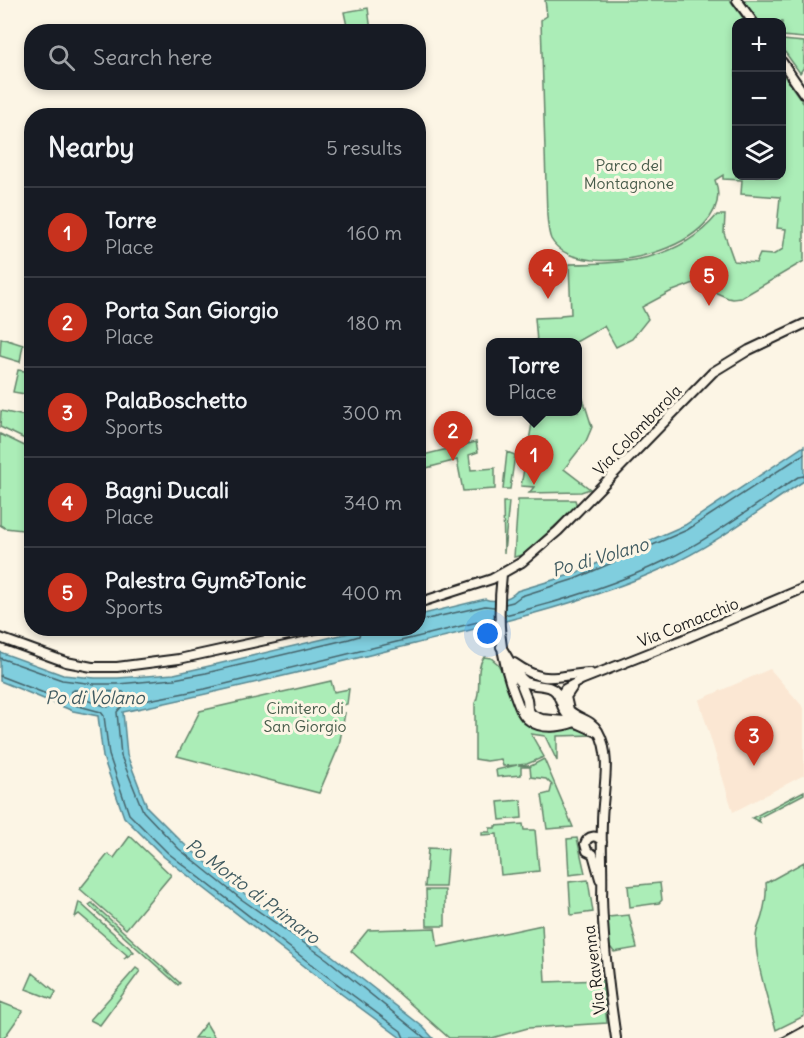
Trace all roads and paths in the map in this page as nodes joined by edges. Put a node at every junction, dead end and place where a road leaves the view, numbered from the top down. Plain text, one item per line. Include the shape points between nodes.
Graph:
1 (737, 0) edge
2 (750, 18) edge
3 (786, 68) edge
4 (804, 94) edge
5 (804, 324) edge
6 (502, 574) junction
7 (804, 588) edge
8 (426, 601) edge
9 (284, 636) edge
10 (0, 638) edge
11 (508, 661) junction
12 (601, 673) junction
13 (580, 680) junction
14 (538, 687) junction
15 (548, 687) junction
16 (527, 699) junction
17 (560, 701) junction
18 (545, 719) junction
19 (575, 722) junction
20 (600, 735) junction
21 (600, 839) junction
22 (597, 853) junction
23 (616, 1038) edge

1 - 2 main road
3 - 4 main road
5 - 6 main road, Via Colombarola via 713,372 551,538
6 - 8 main road, Via Colombarola
6 - 11 main road via 500,646
7 - 12 main road, Via Comacchio
9 - 10 main road via 179,659 117,667 66,662
11 - 12 main road via 543,678
11 - 14 main road via 522,679
11 - 16 main road
11 - 19 main road via 510,684 526,718 542,726
12 - 13 main road, Via Comacchio
12 - 20 main road via 572,688 566,702 572,713 593,724
13 - 15 main road, Via Comacchio
13 - 17 main road, Via Comacchio via 565,689
14 - 15 main road
14 - 16 main road
15 - 17 main road
16 - 18 main road via 532,715
17 - 18 main road via 555,714
17 - 19 main road via 565,714
18 - 19 main road
19 - 20 main road
20 - 21 main road, Via Ravenna via 605,747
21 - 22 main road, Via Ravenna
21 - 22 main road, Via Ravenna via 590,837 585,842 587,851
22 - 23 main road, Via Ravenna via 604,872 602,928

